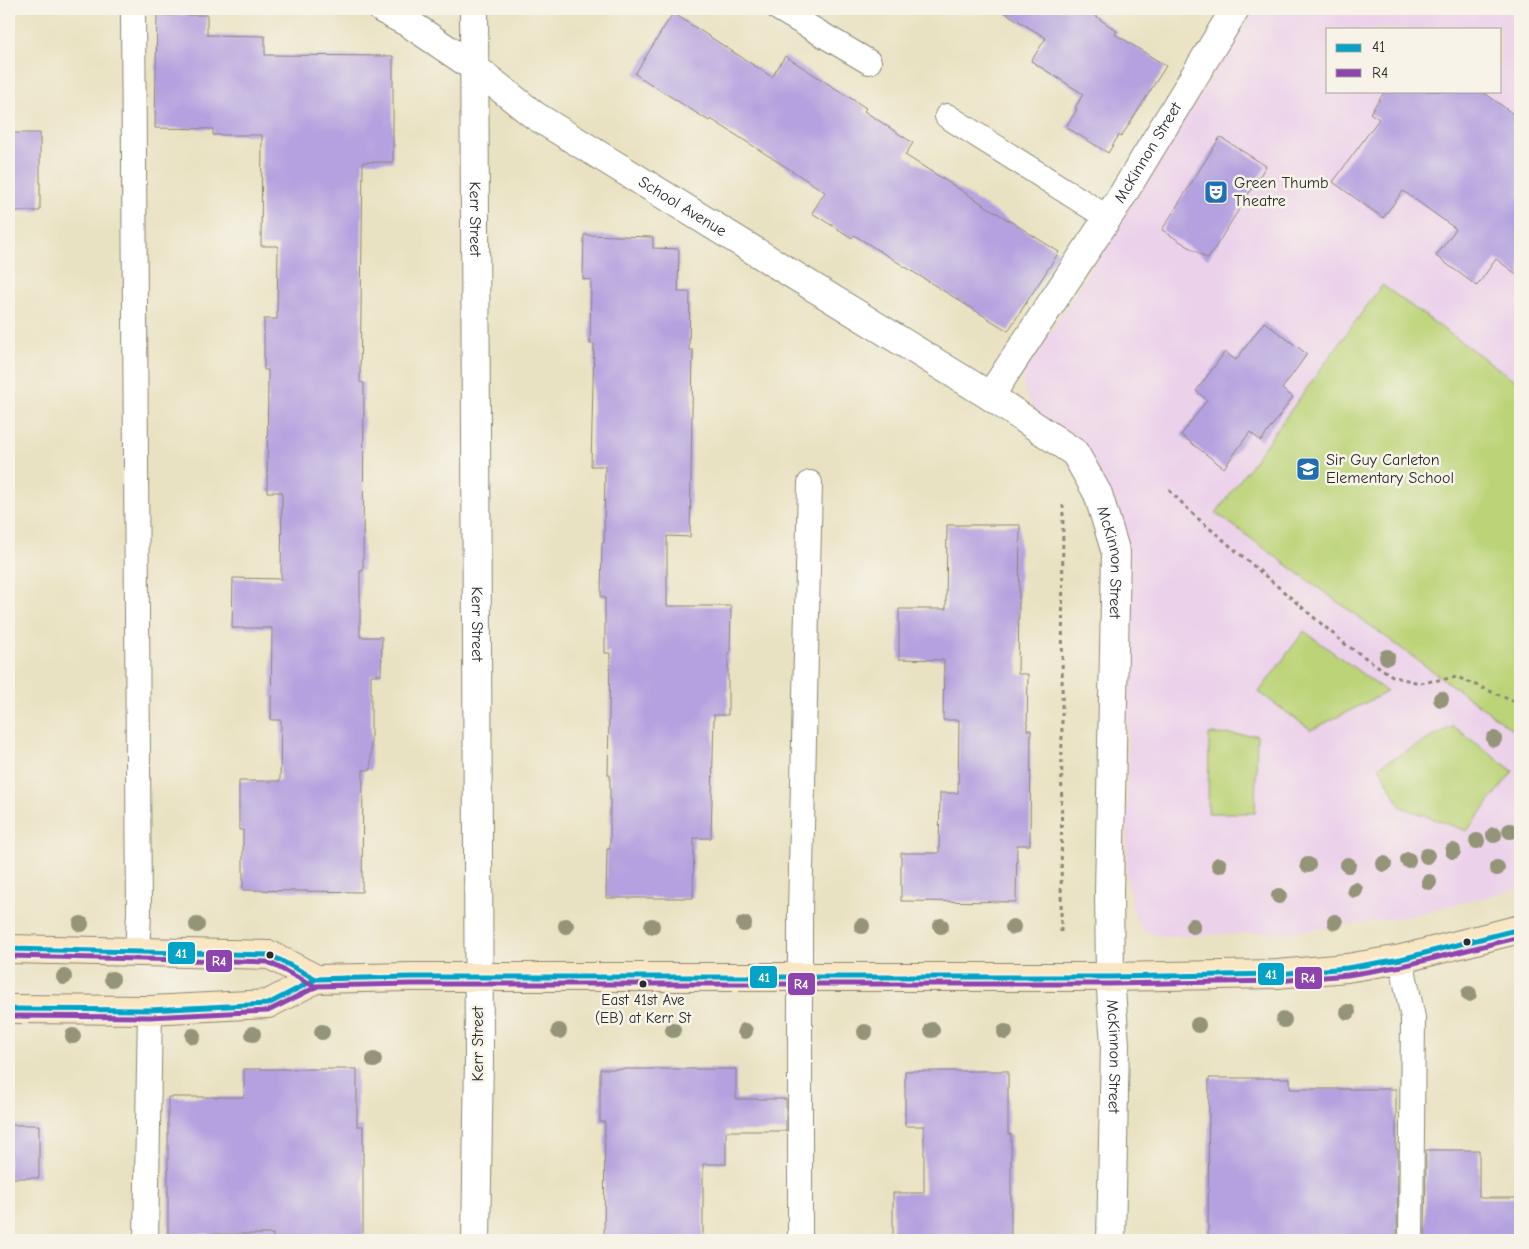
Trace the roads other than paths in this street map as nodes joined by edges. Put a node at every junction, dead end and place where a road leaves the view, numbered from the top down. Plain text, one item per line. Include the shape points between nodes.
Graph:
1 (133, 9) edge
2 (382, 9) edge
3 (474, 9) edge
4 (779, 9) edge
5 (1235, 9) edge
6 (868, 62) dead end
7 (475, 68) junction
8 (947, 116) dead end
9 (1108, 218) junction
10 (990, 396) junction
11 (810, 483) dead end
12 (1520, 929) edge
13 (9, 949) edge
14 (137, 953) junction
15 (1401, 959) junction
16 (478, 977) junction
17 (800, 977) junction
18 (1110, 977) junction
19 (316, 979) junction
20 (9, 1009) edge
21 (150, 1010) junction
22 (146, 1240) edge
23 (476, 1240) edge
24 (800, 1240) edge
25 (1111, 1240) edge
26 (1411, 1240) edge

1 - 14 lane
2 - 7 street, School Avenue
3 - 7 street, Kerr Street
4 - 6 lane
5 - 9 street, McKinnon Street
7 - 10 street, School Avenue via 534,115
7 - 16 street, Kerr Street
8 - 9 lane
9 - 10 street, McKinnon Street
10 - 18 street, McKinnon Street via 1075,453 1098,494 1116,553 1108,892
11 - 17 lane
12 - 15 main road
13 - 14 main road
14 - 19 main road via 270,955
15 - 18 main road via 1277,974
15 - 26 lane via 1413,1018
16 - 17 main road
16 - 19 main road
16 - 23 street, Kerr Street
17 - 18 main road
17 - 24 lane
18 - 25 street, McKinnon Street via 1115,1044
19 - 21 main road via 268,1004
20 - 21 main road
21 - 22 lane

